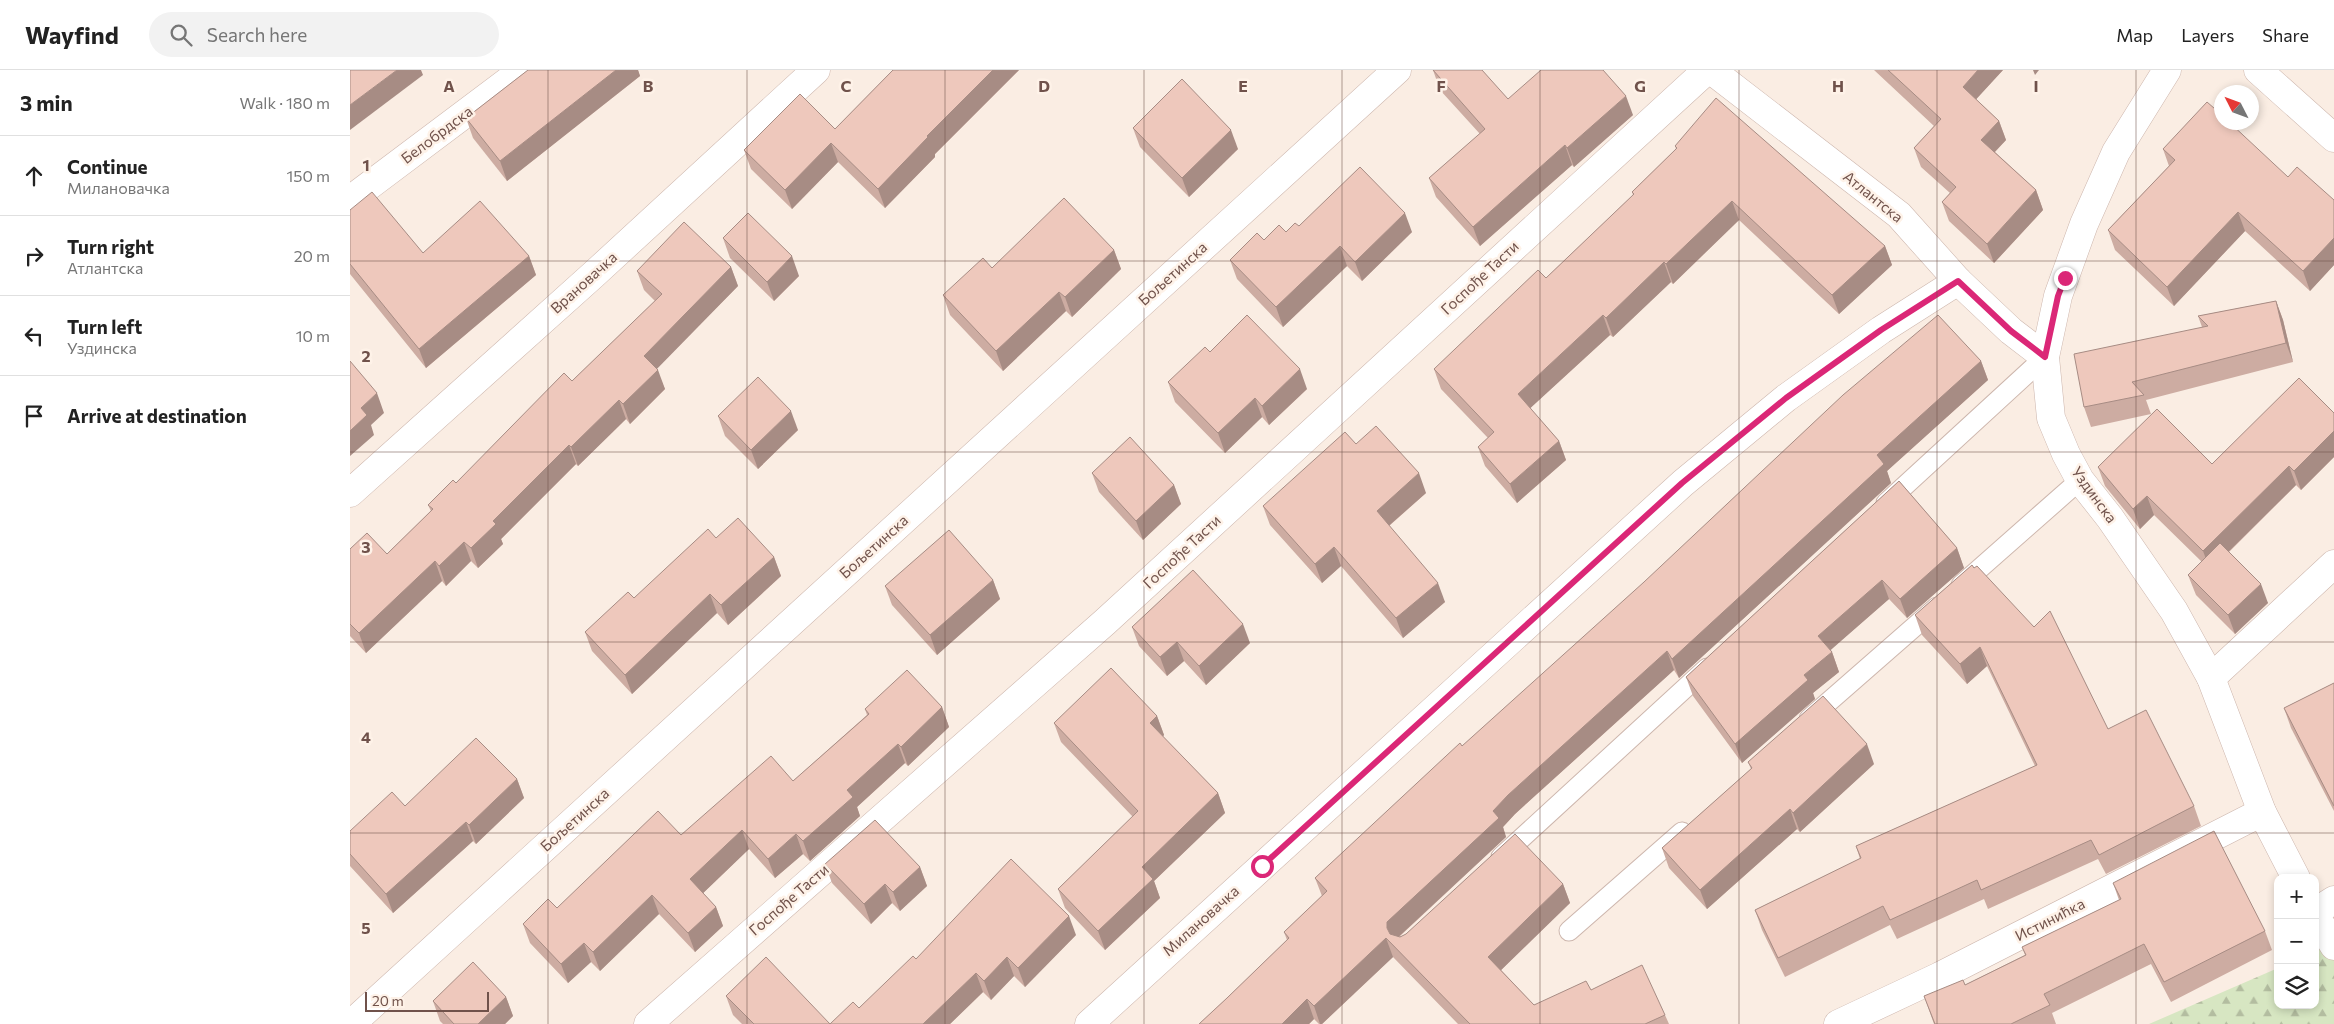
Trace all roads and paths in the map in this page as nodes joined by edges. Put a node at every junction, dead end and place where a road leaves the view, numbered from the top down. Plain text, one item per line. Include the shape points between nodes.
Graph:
1 (524, 70) edge
2 (816, 70) edge
3 (1397, 70) edge
4 (1707, 70) edge
5 (1711, 70) edge
6 (2167, 70) edge
7 (2258, 70) edge
8 (2334, 138) edge
9 (350, 200) edge
10 (1958, 281) junction
11 (2045, 357) junction
12 (2080, 480) junction
13 (350, 493) edge
14 (1876, 512) edge
15 (2334, 564) edge
16 (1721, 654) edge
17 (2211, 678) junction
18 (1799, 728) edge
19 (2262, 812) junction
20 (1695, 820) edge
21 (1486, 871) edge
22 (2294, 874) edge
23 (2334, 900) edge
24 (2319, 911) edge
25 (2318, 919) edge
26 (1569, 931) dead end
27 (2334, 946) edge
28 (350, 1024) edge
29 (648, 1024) edge
30 (1088, 1024) edge
31 (1838, 1024) edge

1 - 9 street, Белобрдска
2 - 13 street, Врановачка
3 - 28 street, Бољетинска
4 - 29 street, Госпође Тасти via 1105,622
5 - 10 street, Атлантска via 1899,215
6 - 11 street, Уздинска via 2116,152 2084,224 2058,296
7 - 8 street
10 - 11 street, Атлантска via 2011,331
10 - 30 street, Милановачка via 1881,330 1786,398 1682,483
11 - 12 street, Уздинска via 2051,418
11 - 14 lane
12 - 17 street, Уздинска via 2174,611
12 - 18 lane
15 - 17 street
16 - 21 lane
17 - 19 street, Уздинска
19 - 22 street, Уздинска
19 - 31 street, Истинићка via 1940,976
20 - 26 lane
23 - 24 street
25 - 27 street

